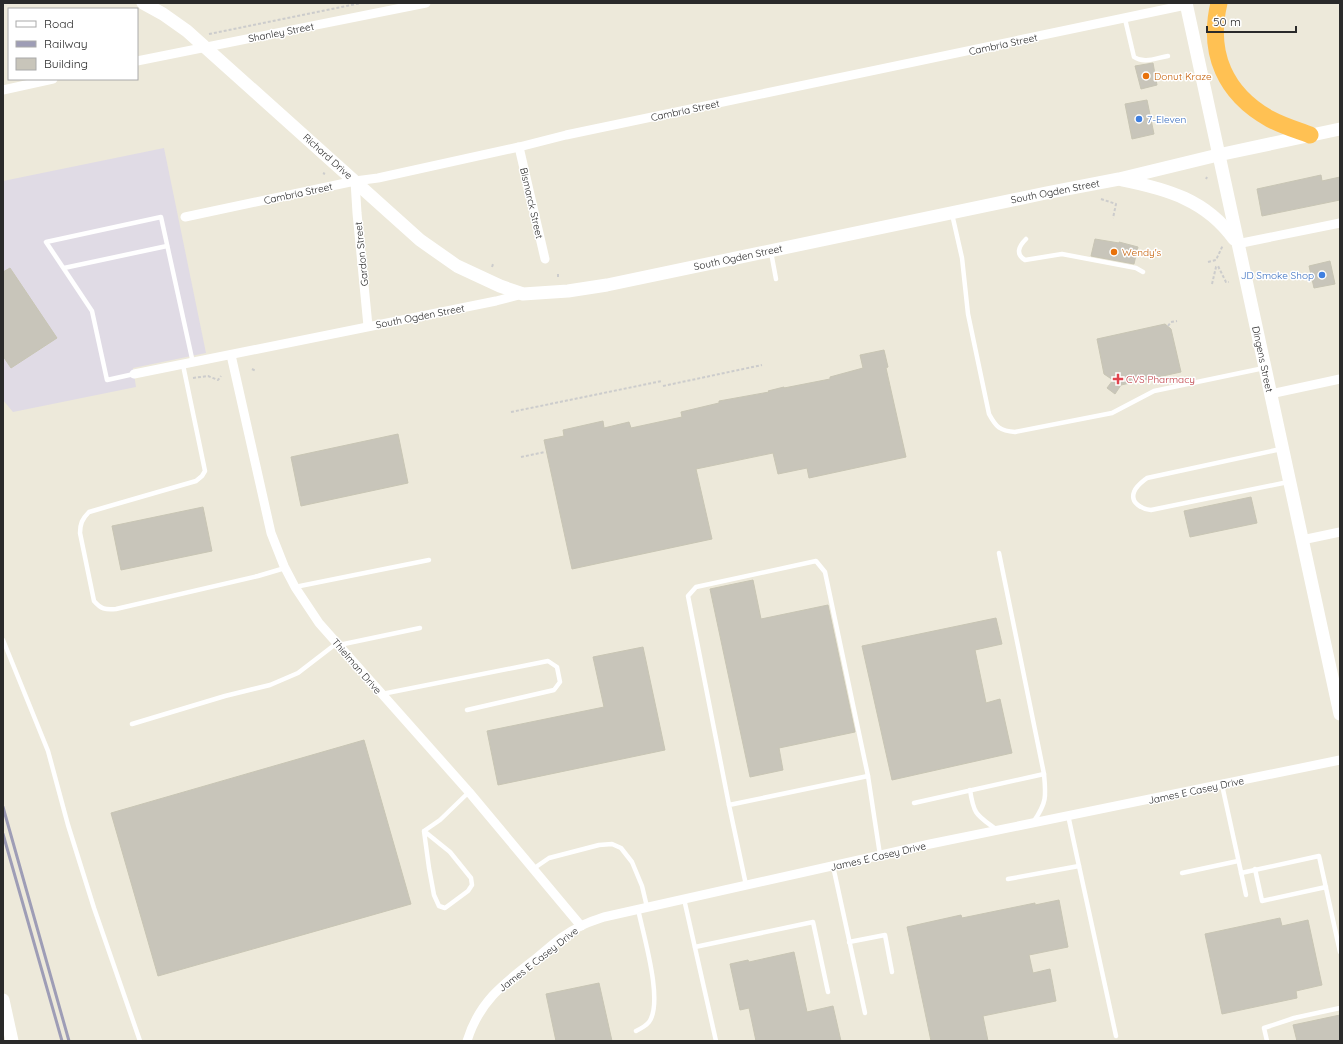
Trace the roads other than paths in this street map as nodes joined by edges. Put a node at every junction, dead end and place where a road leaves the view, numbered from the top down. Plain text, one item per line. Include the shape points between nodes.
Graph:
1 (143, 3) edge
2 (426, 3) edge
3 (1219, 3) edge
4 (1186, 4) edge
5 (1125, 19) junction
6 (205, 41) junction
7 (1168, 56) dead end
8 (138, 61) edge
9 (48, 80) edge
10 (3, 90) edge
11 (1340, 129) edge
12 (1310, 135) junction
13 (519, 147) junction
14 (1218, 155) junction
15 (1119, 179) junction
16 (355, 181) junction
17 (952, 212) junction
18 (185, 217) dead end
19 (1340, 223) edge
20 (1026, 239) dead end
21 (1237, 244) junction
22 (167, 246) junction
23 (770, 251) junction
24 (545, 258) dead end
25 (64, 268) junction
26 (1143, 272) dead end
27 (776, 279) dead end
28 (523, 294) junction
29 (368, 326) junction
30 (231, 355) junction
31 (188, 364) junction
32 (1264, 368) junction
33 (134, 374) joint
34 (1340, 379) edge
35 (1270, 394) junction
36 (1282, 449) junction
37 (1289, 481) junction
38 (1340, 532) edge
39 (1302, 540) junction
40 (999, 553) dead end
41 (430, 560) dead end
42 (285, 568) junction
43 (295, 587) junction
44 (420, 628) dead end
45 (3, 640) edge
46 (338, 644) junction
47 (382, 694) junction
48 (467, 710) dead end
49 (1340, 714) edge
50 (132, 724) dead end
51 (1340, 760) edge
52 (1044, 774) junction
53 (868, 776) junction
54 (1222, 785) junction
55 (970, 790) junction
56 (469, 792) junction
57 (914, 803) dead end
58 (729, 805) junction
59 (1068, 816) junction
60 (1033, 823) junction
61 (997, 830) junction
62 (424, 831) junction
63 (880, 855) junction
64 (1238, 861) junction
65 (833, 866) junction
66 (1079, 866) junction
67 (533, 869) junction
68 (1255, 869) junction
69 (1182, 873) dead end
70 (1241, 873) junction
71 (1008, 880) dead end
72 (746, 885) junction
73 (1326, 887) junction
74 (1246, 895) dead end
75 (684, 899) junction
76 (643, 908) junction
77 (581, 926) junction
78 (849, 942) junction
79 (695, 947) junction
80 (1340, 952) edge
81 (892, 972) dead end
82 (828, 992) dead end
83 (3, 1005) edge
84 (1340, 1008) edge
85 (865, 1012) dead end
86 (636, 1031) dead end
87 (1116, 1036) dead end
88 (12, 1041) edge
89 (140, 1041) edge
90 (467, 1041) edge
91 (716, 1041) edge
92 (1267, 1041) edge

1 - 6 street, Richard Drive
2 - 6 street, Shanley Street
3 - 12 highway via 1216,16 1216,52 1229,82 1255,110 1272,120
4 - 5 street, Cambria Street
4 - 14 street, Dingens Street
5 - 7 lane via 1134,57 1144,61
5 - 13 street, Cambria Street via 566,135
6 - 8 street, Shanley Street
6 - 16 street, Richard Drive
9 - 10 street
11 - 12 street, South Ogden Street
12 - 14 street, South Ogden Street
13 - 16 street, Cambria Street
13 - 24 street, Bismarck Street
14 - 15 street, South Ogden Street
14 - 21 street, Dingens Street
15 - 17 street, South Ogden Street
15 - 21 street via 1154,186 1183,197 1215,216
16 - 18 street, Cambria Street
16 - 28 street, Richard Drive via 420,240 457,266
16 - 29 street, Gardon Street
17 - 23 street, South Ogden Street
17 - 32 lane via 962,258 968,314 989,414 994,423 1005,432 1112,413 1154,391
19 - 21 street
20 - 26 lane via 1020,245 1019,251 1025,260 1062,254 1136,268
21 - 32 street, Dingens Street
22 - 25 lane
22 - 25 lane via 161,217 46,242
22 - 31 lane
23 - 27 lane
23 - 28 street, South Ogden Street via 607,285
25 - 33 lane via 92,311 107,380
28 - 29 street, South Ogden Street
29 - 30 street, South Ogden Street
30 - 31 street, South Ogden Street
30 - 42 street, Thielman Drive via 271,533
31 - 33 street, South Ogden Street
31 - 42 lane via 186,379 205,470 196,481 89,512 83,518 80,534 94,601 100,608 116,609
32 - 35 street, Dingens Street
34 - 35 street
35 - 36 street, Dingens Street
36 - 37 street, Dingens Street
36 - 37 lane via 1147,478 1136,487 1133,493 1134,500 1144,509 1151,510
37 - 39 street, Dingens Street
38 - 39 street
39 - 49 street, Dingens Street
40 - 52 lane
41 - 43 lane
42 - 43 street, Thielman Drive
43 - 46 street, Thielman Drive
44 - 46 lane
45 - 89 lane via 48,751 94,908
46 - 47 street, Thielman Drive
46 - 50 lane via 298,673 270,685
47 - 48 lane via 548,661 557,667 560,682 554,690
47 - 56 street, Thielman Drive
51 - 54 street, James E Casey Drive
52 - 55 lane
52 - 60 lane via 1046,798
53 - 58 lane
53 - 58 lane via 825,572 816,561 696,587 688,596
53 - 63 lane
54 - 59 street, James E Casey Drive
54 - 64 lane
55 - 57 lane
55 - 61 lane via 977,815
56 - 62 lane via 440,820
56 - 67 street, Thielman Drive
58 - 72 lane
59 - 60 street, James E Casey Drive
59 - 66 lane
60 - 61 street, James E Casey Drive
61 - 63 street, James E Casey Drive
62 - 62 lane via 450,852 471,878 472,885 468,891 445,908 439,906 434,895
63 - 65 street, James E Casey Drive
64 - 69 lane
64 - 70 lane
65 - 72 street, James E Casey Drive
65 - 78 lane
66 - 71 lane
66 - 87 lane
67 - 76 lane via 549,858 612,844 621,848 632,862 642,886
67 - 77 street, Thielman Drive
68 - 70 lane
68 - 73 lane via 1319,856
68 - 73 lane via 1262,901
70 - 74 lane
72 - 75 street, James E Casey Drive
73 - 80 lane
75 - 76 street, James E Casey Drive
75 - 79 lane
76 - 77 street, James E Casey Drive via 604,917
76 - 86 lane via 655,1006 649,1022
77 - 90 street, James E Casey Drive via 565,935 504,983 476,1016
78 - 81 lane via 885,935
78 - 85 lane
79 - 82 lane via 813,922
79 - 91 lane
83 - 88 street
84 - 92 lane via 1294,1018 1264,1028

